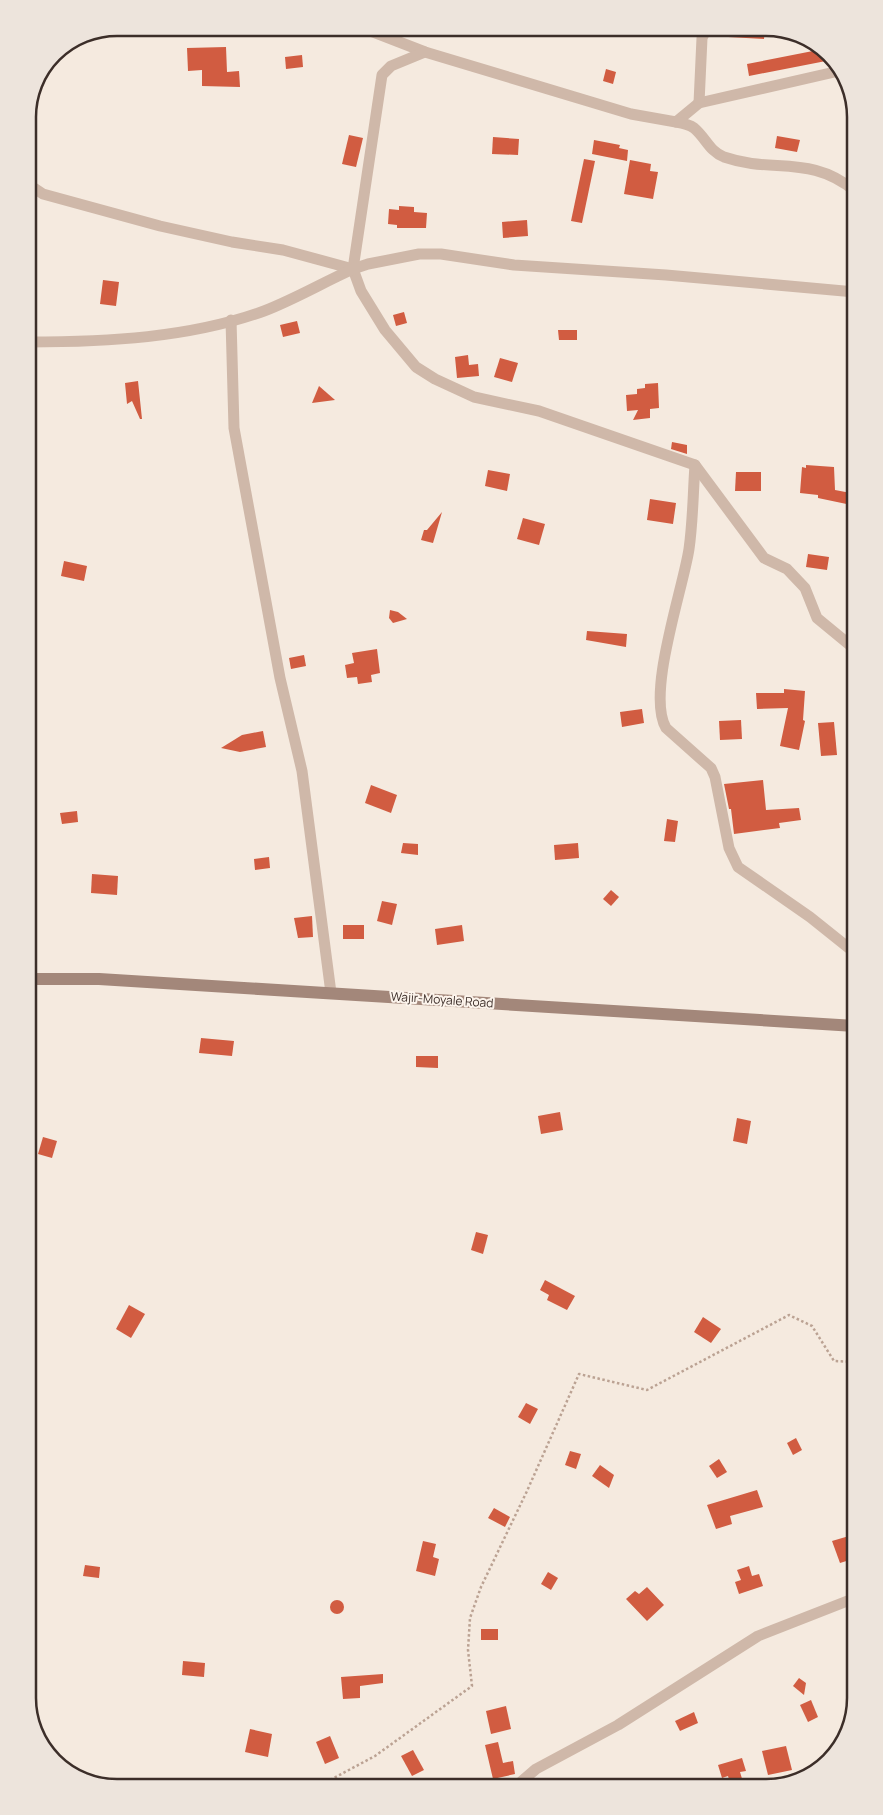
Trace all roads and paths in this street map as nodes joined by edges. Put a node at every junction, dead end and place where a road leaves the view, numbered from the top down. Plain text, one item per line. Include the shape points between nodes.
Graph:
1 (384, 36) edge
2 (703, 36) edge
3 (425, 52) junction
4 (832, 72) edge
5 (699, 103) junction
6 (676, 122) junction
7 (847, 185) edge
8 (36, 189) edge
9 (353, 269) junction
10 (847, 291) edge
11 (231, 320) junction
12 (36, 342) edge
13 (695, 465) junction
14 (847, 643) edge
15 (847, 946) edge
16 (36, 978) edge
17 (331, 993) junction
18 (847, 1025) edge
19 (847, 1362) edge
20 (847, 1601) edge
21 (332, 1779) edge
22 (525, 1779) edge

1 - 3 street
2 - 5 street
3 - 6 street via 631,114
3 - 9 street via 391,66 382,74
4 - 5 street
5 - 6 street
6 - 7 street via 694,128 708,147 723,156 751,163 812,169 831,174
8 - 9 street via 160,226 283,250
9 - 10 street via 419,254 441,254 514,265
9 - 11 street via 266,310
9 - 13 street via 361,291 384,330 416,367 435,379 474,396 539,410
11 - 12 street via 160,336
11 - 17 street via 234,428 280,678 302,771
13 - 14 street via 764,558 787,569 805,588 817,618
13 - 15 street via 689,549 664,662 662,720 666,728 711,768 729,848 738,867
16 - 17 main road, Wajir-Moyale Road
17 - 18 main road, Wajir-Moyale Road
19 - 21 path via 834,1361 812,1326 789,1315 647,1390 578,1374 470,1618 468,1650 472,1686 375,1756
20 - 22 street via 758,1636 618,1725

